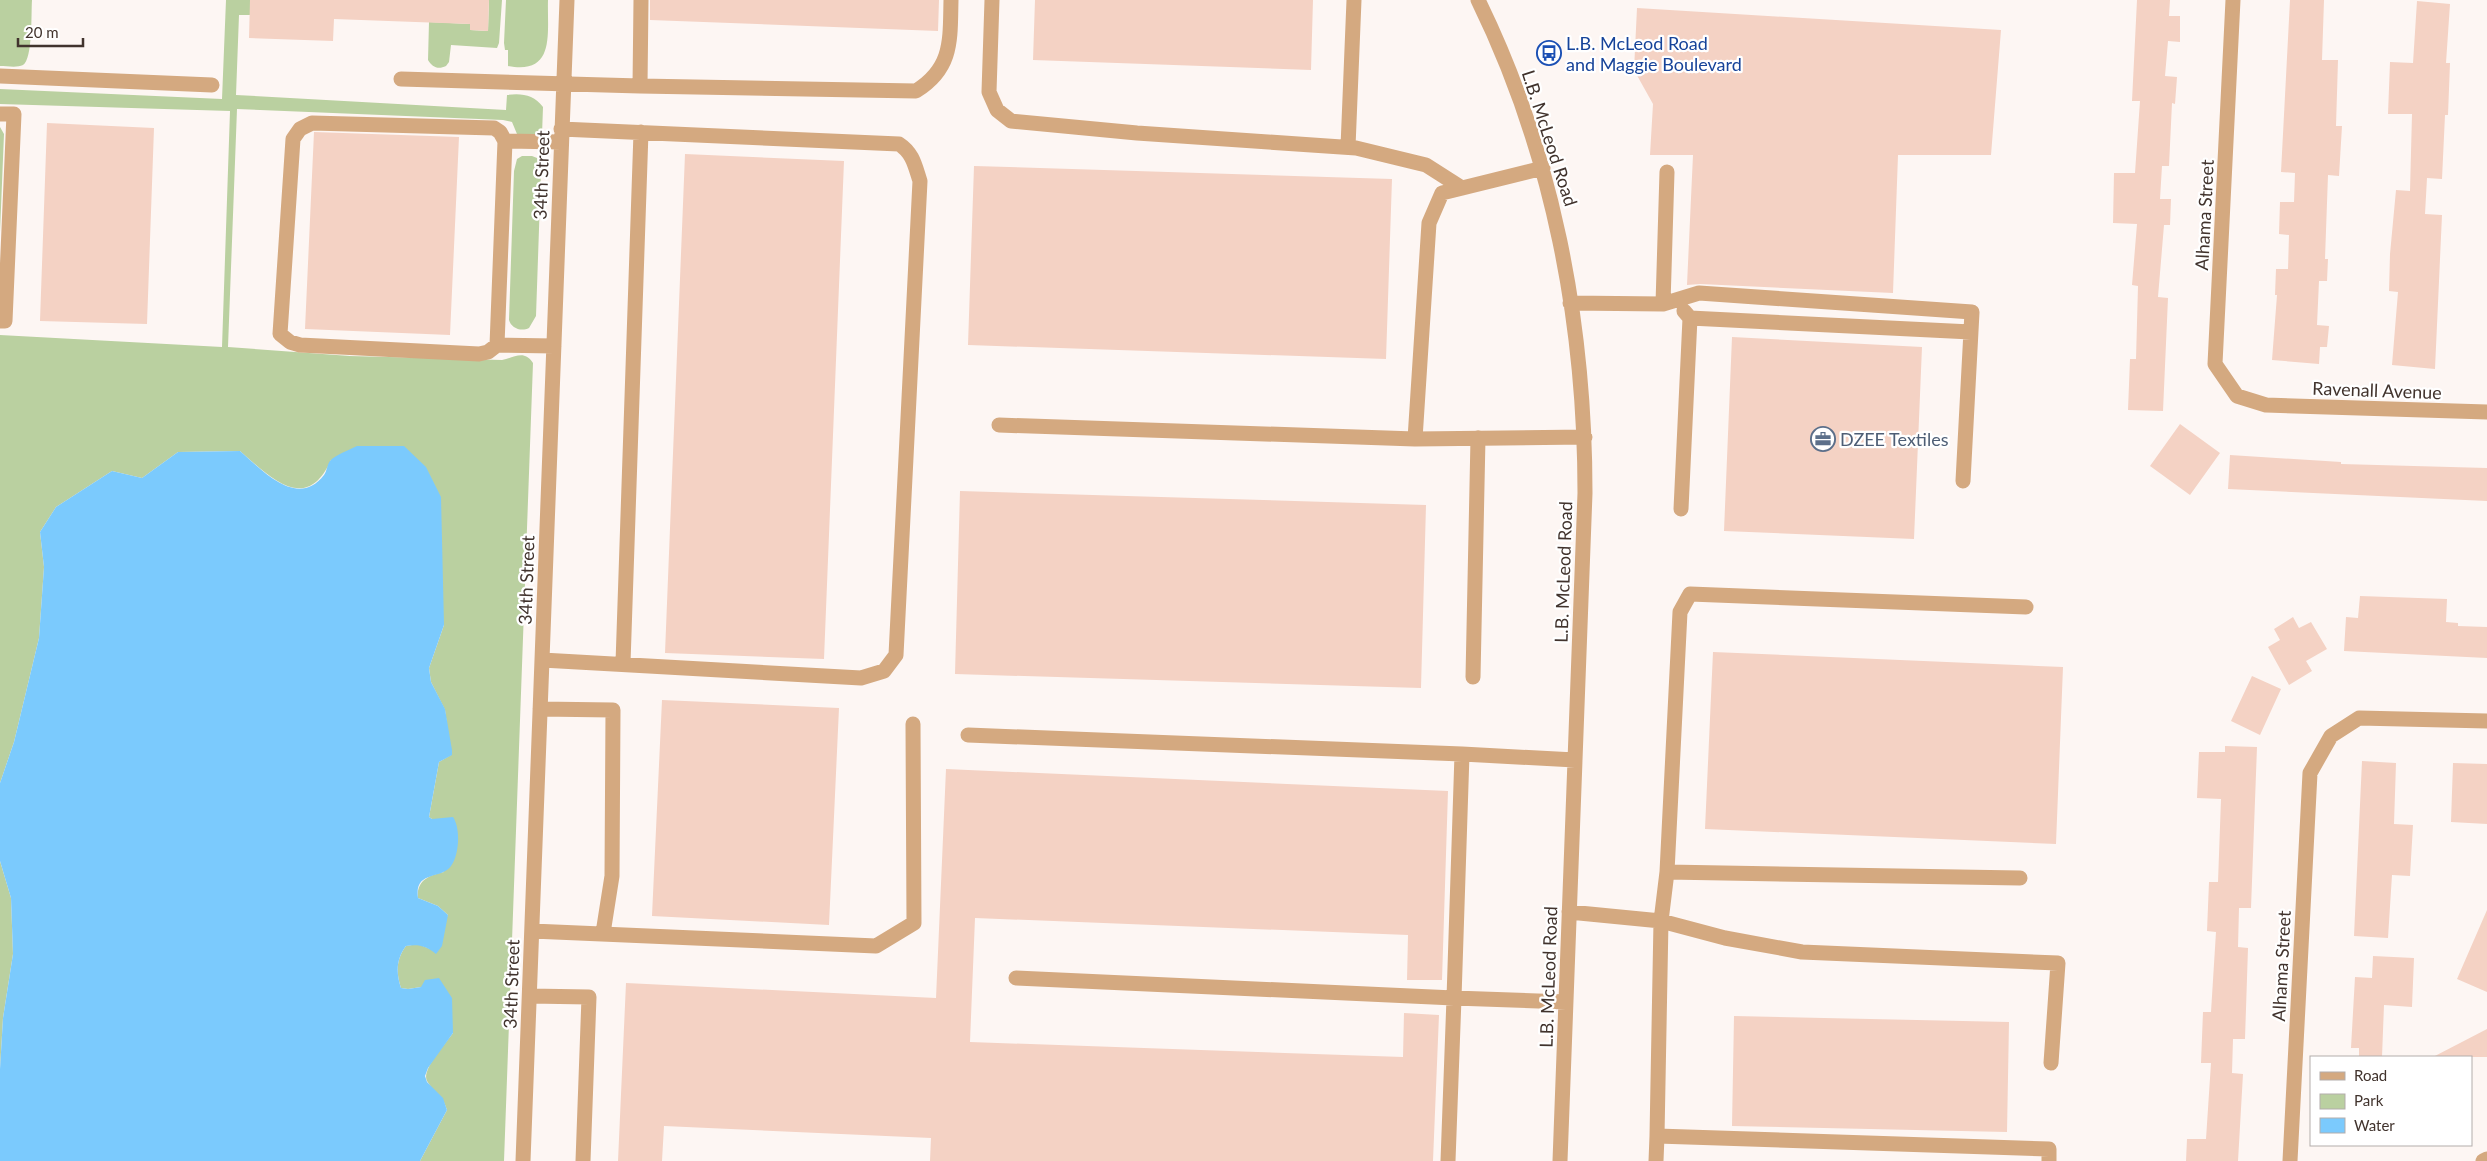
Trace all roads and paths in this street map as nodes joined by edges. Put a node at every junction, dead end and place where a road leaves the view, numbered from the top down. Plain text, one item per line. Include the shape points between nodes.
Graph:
1 (567, 0) edge
2 (641, 0) edge
3 (951, 0) edge
4 (992, 0) edge
5 (1354, 0) edge
6 (1478, 0) edge
7 (2232, 0) edge
8 (0, 76) edge
9 (401, 79) dead end
10 (563, 84) junction
11 (212, 85) dead end
12 (640, 86) junction
13 (0, 114) edge
14 (641, 132) junction
15 (561, 135) junction
16 (506, 141) junction
17 (1348, 147) junction
18 (1543, 168) junction
19 (1667, 172) dead end
20 (1462, 188) junction
21 (1669, 302) junction
22 (1570, 303) junction
23 (1690, 318) junction
24 (0, 321) edge
25 (1971, 332) junction
26 (497, 345) junction
27 (554, 346) junction
28 (2487, 404) edge
29 (2266, 405) joint
30 (2487, 412) edge
31 (999, 425) dead end
32 (1585, 437) junction
33 (1478, 438) junction
34 (1415, 439) junction
35 (1963, 482) dead end
36 (1681, 510) dead end
37 (2026, 607) dead end
38 (542, 660) junction
39 (623, 663) junction
40 (1472, 677) dead end
41 (540, 709) junction
42 (2487, 720) edge
43 (913, 724) dead end
44 (968, 735) dead end
45 (1462, 754) junction
46 (1575, 760) junction
47 (1668, 872) junction
48 (2020, 878) dead end
49 (1569, 912) junction
50 (1661, 921) junction
51 (532, 931) junction
52 (603, 934) junction
53 (1016, 978) dead end
54 (530, 996) junction
55 (1454, 998) junction
56 (1566, 1002) junction
57 (2051, 1063) dead end
58 (1657, 1136) junction
59 (2487, 1159) edge
60 (524, 1161) edge
61 (582, 1161) edge
62 (1448, 1161) edge
63 (1560, 1161) edge
64 (1656, 1161) edge
65 (2049, 1161) edge
66 (2290, 1161) edge
67 (2483, 1161) edge

1 - 10 street, 34th Street
2 - 12 street
3 - 12 street via 947,56 931,82 916,91
4 - 17 street via 989,92 997,110 1011,121
5 - 17 street
6 - 18 street, L.B. McLeod Road via 1496,36
7 - 29 street, Alhama Street via 2215,364 2237,396
8 - 11 street
9 - 10 street
10 - 12 street
10 - 15 street, 34th Street
13 - 24 street via 14,114 5,321
14 - 15 street
14 - 39 street
14 - 39 street via 899,144 913,158 920,181 896,655 884,671 861,678
15 - 16 street
15 - 27 street, 34th Street
16 - 26 street
16 - 26 street via 494,128 312,123 300,130 293,139 280,334 300,345 480,354
17 - 20 street via 1426,165
18 - 20 street
18 - 22 street, L.B. McLeod Road via 1565,264
19 - 21 street
20 - 34 street via 1442,193 1429,223
21 - 22 street
21 - 23 street
21 - 25 street via 1698,293 1972,312
22 - 32 street, L.B. McLeod Road
23 - 25 street
23 - 36 street
25 - 35 street
26 - 27 street
27 - 38 street, 34th Street
28 - 30 street
29 - 30 street, Ravenall Avenue
31 - 34 street
32 - 33 street
32 - 46 street, L.B. McLeod Road
33 - 34 street
33 - 40 street
37 - 47 street via 1690,594 1680,612
38 - 39 street
38 - 41 street, 34th Street
41 - 51 street, 34th Street
41 - 52 street via 613,710 612,876
42 - 66 street, Alhama Street via 2359,718 2331,736 2310,773
43 - 52 street via 914,923 876,946
44 - 45 street
45 - 46 street
45 - 55 street
46 - 49 street, L.B. McLeod Road
47 - 48 street
47 - 50 street
49 - 50 street
49 - 56 street, L.B. McLeod Road
50 - 57 street via 1725,938 1802,952 2058,964
50 - 58 street
51 - 52 street
51 - 54 street, 34th Street
53 - 55 street
54 - 60 street, 34th Street
54 - 61 street via 589,997
55 - 56 street
55 - 62 street
56 - 63 street, L.B. McLeod Road
58 - 64 street
58 - 65 street via 2049,1149
59 - 67 street

